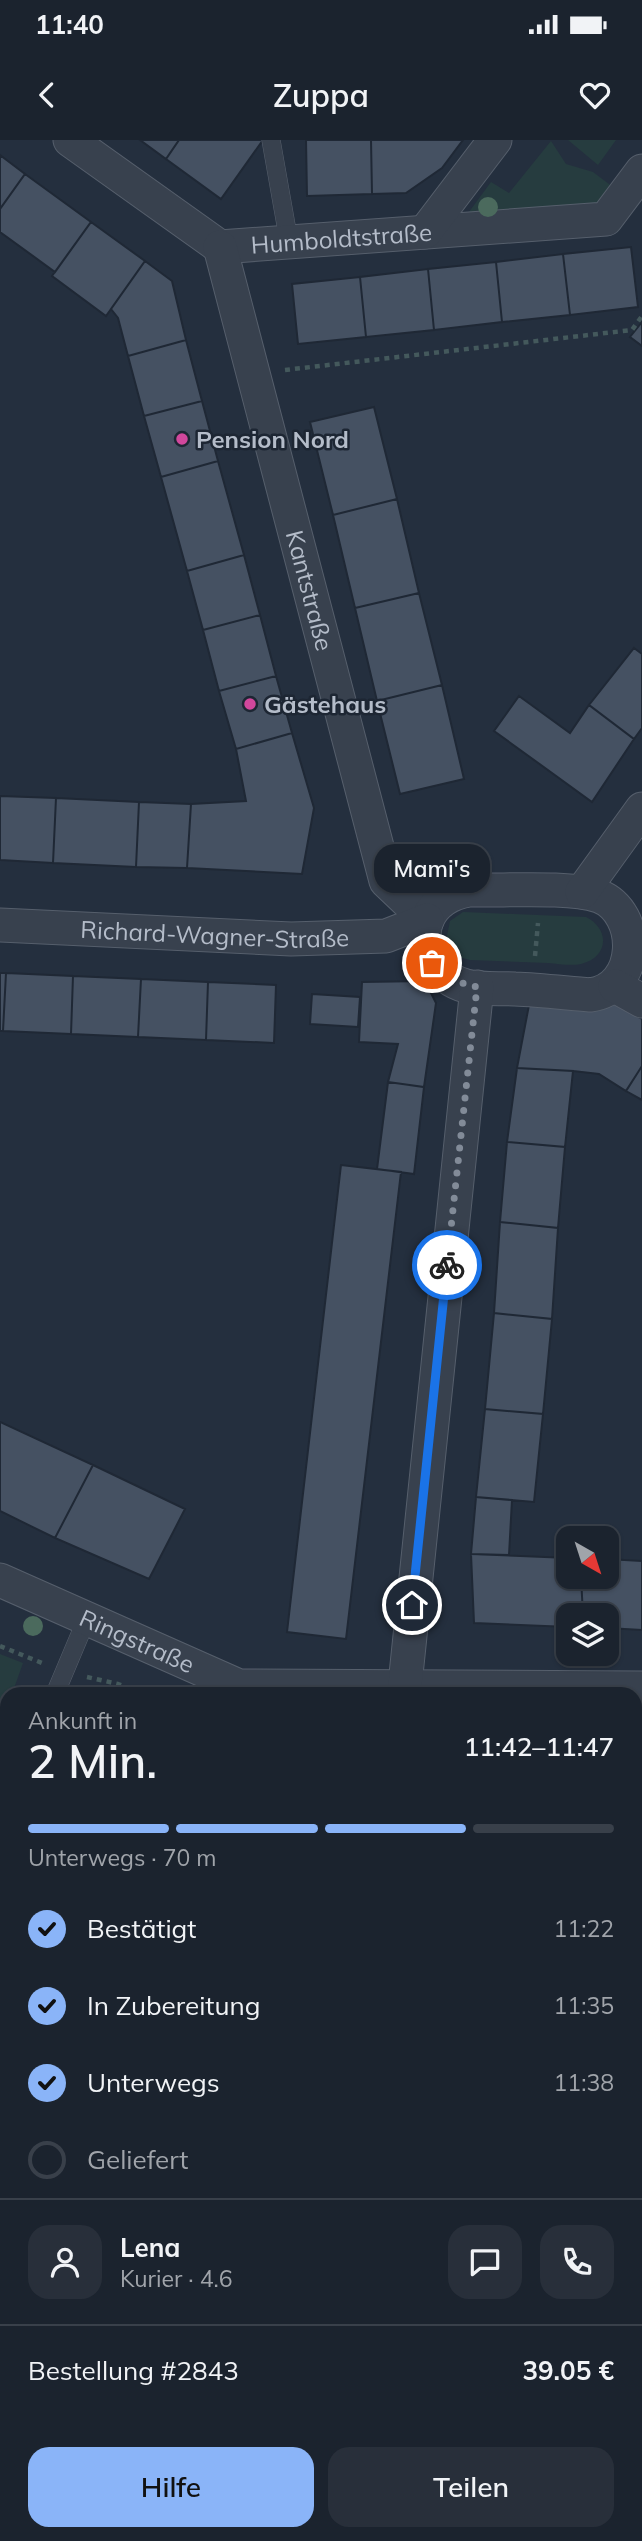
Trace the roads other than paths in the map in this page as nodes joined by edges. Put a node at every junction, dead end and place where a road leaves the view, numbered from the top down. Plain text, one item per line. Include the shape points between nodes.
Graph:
1 (69, 140) edge
2 (271, 140) edge
3 (495, 140) edge
4 (636, 179) edge
5 (425, 232) junction
6 (289, 242) junction
7 (220, 247) junction
8 (642, 809) edge
9 (582, 892) junction
10 (427, 920) junction
11 (0, 925) edge
12 (636, 949) edge
13 (477, 987) junction
14 (628, 994) edge
15 (0, 1580) edge
16 (87, 1618) junction
17 (58, 1687) edge
18 (272, 1687) edge
19 (404, 1687) edge

1 - 7 street, Humboldtstraße
2 - 6 lane
3 - 5 street
4 - 5 street, Humboldtstraße via 606,219
5 - 6 street, Humboldtstraße
6 - 7 street, Humboldtstraße
7 - 10 street, Kantstraße via 386,881
8 - 9 street
9 - 10 street, Richard-Wagner-Straße via 455,892
9 - 12 street, Richard-Wagner-Straße via 600,897 622,913
10 - 11 street, Richard-Wagner-Straße via 386,936 291,939
10 - 13 street, Richard-Wagner-Straße via 426,950 432,963 454,981
12 - 14 street, Richard-Wagner-Straße via 624,972
13 - 14 street, Richard-Wagner-Straße
13 - 19 street
15 - 16 street, Ringstraße
16 - 17 lane
16 - 18 street, Ringstraße via 239,1686

